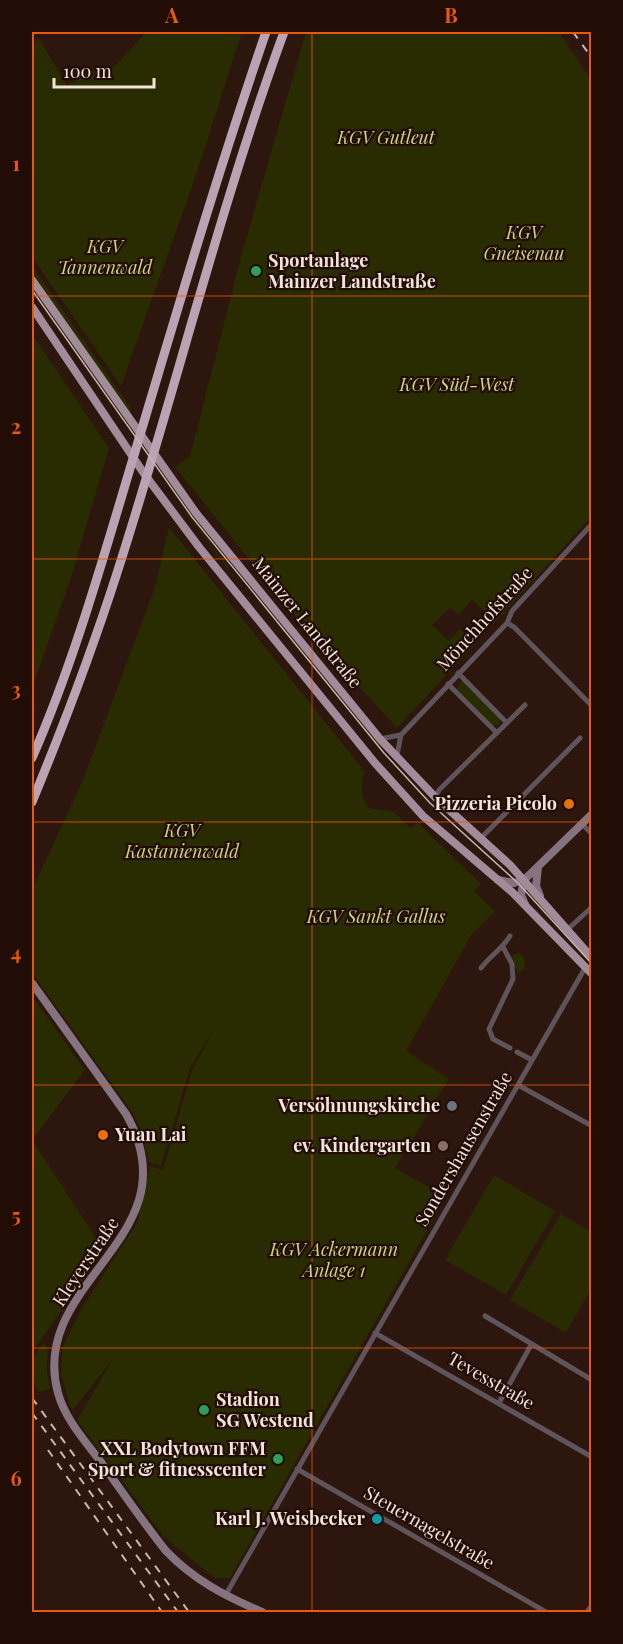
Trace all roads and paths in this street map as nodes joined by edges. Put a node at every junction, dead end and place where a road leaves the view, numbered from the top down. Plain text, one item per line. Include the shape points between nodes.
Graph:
1 (266, 32) edge
2 (284, 32) edge
3 (32, 280) edge
4 (32, 308) edge
5 (591, 524) edge
6 (507, 623) junction
7 (458, 673) junction
8 (447, 684) junction
9 (525, 705) dead end
10 (591, 706) edge
11 (507, 723) junction
12 (497, 733) junction
13 (401, 735) junction
14 (580, 738) dead end
15 (380, 739) junction
16 (397, 757) junction
17 (32, 758) edge
18 (435, 797) junction
19 (32, 802) edge
20 (591, 814) edge
21 (582, 824) junction
22 (591, 834) edge
23 (481, 838) junction
24 (538, 866) junction
25 (496, 879) junction
26 (524, 880) junction
27 (543, 901) junction
28 (591, 907) edge
29 (527, 908) junction
30 (567, 930) junction
31 (510, 936) dead end
32 (503, 947) junction
33 (591, 958) edge
34 (481, 968) dead end
35 (588, 971) edge
36 (32, 983) edge
37 (510, 1048) dead end
38 (517, 1052) dead end
39 (532, 1060) junction
40 (518, 1085) junction
41 (591, 1126) edge
42 (485, 1316) dead end
43 (375, 1333) junction
44 (531, 1345) junction
45 (591, 1380) edge
46 (499, 1403) junction
47 (591, 1457) edge
48 (297, 1469) junction
49 (225, 1596) junction
50 (591, 1605) edge
51 (262, 1612) edge
52 (546, 1612) edge
53 (587, 1612) edge

1 - 17 highway via 221,163 76,643
2 - 19 highway via 236,174 83,673
3 - 15 main road, Mainzer Landstraße via 196,513
4 - 25 main road, Mainzer Landstraße via 145,475 222,577 408,801
5 - 6 street, Mönchhofstraße via 512,611
6 - 7 street, Mönchhofstraße
6 - 10 street
7 - 8 street, Mönchhofstraße
7 - 11 street
8 - 12 street
8 - 13 street, Mönchhofstraße
9 - 11 street
11 - 12 street
12 - 18 street
13 - 15 street
13 - 16 street
14 - 23 street
15 - 16 main road, Mainzer Landstraße
16 - 18 main road, Mainzer Landstraße
18 - 23 main road, Mainzer Landstraße
20 - 21 street
21 - 22 street
21 - 24 street
23 - 26 main road, Mainzer Landstraße
24 - 26 street
24 - 27 street via 536,886
25 - 26 street via 514,883
25 - 29 main road, Mainzer Landstraße
26 - 27 main road, Mainzer Landstraße
26 - 29 street via 521,895
27 - 30 main road, Mainzer Landstraße
28 - 30 street
29 - 35 main road, Mainzer Landstraße
30 - 33 main road, Mainzer Landstraße
31 - 32 street
32 - 34 street
32 - 37 street, Sondershausenstraße via 512,964 513,979 489,1029 493,1039
35 - 39 street, Sondershausenstraße
36 - 49 street, Kleyerstraße via 126,1114 143,1162 142,1194 130,1224 76,1301 59,1333 54,1371 59,1394 75,1426 166,1551 183,1569
38 - 39 street, Sondershausenstraße
39 - 40 street, Sondershausenstraße
40 - 41 street
40 - 43 street, Sondershausenstraße
42 - 44 street
43 - 46 street, Tevesstraße
43 - 48 street, Sondershausenstraße
44 - 45 street
44 - 46 street
46 - 47 street, Tevesstraße
48 - 49 street, Sondershausenstraße
48 - 52 street, Steuernagelstraße
49 - 51 street, Kleyerstraße
50 - 53 street

